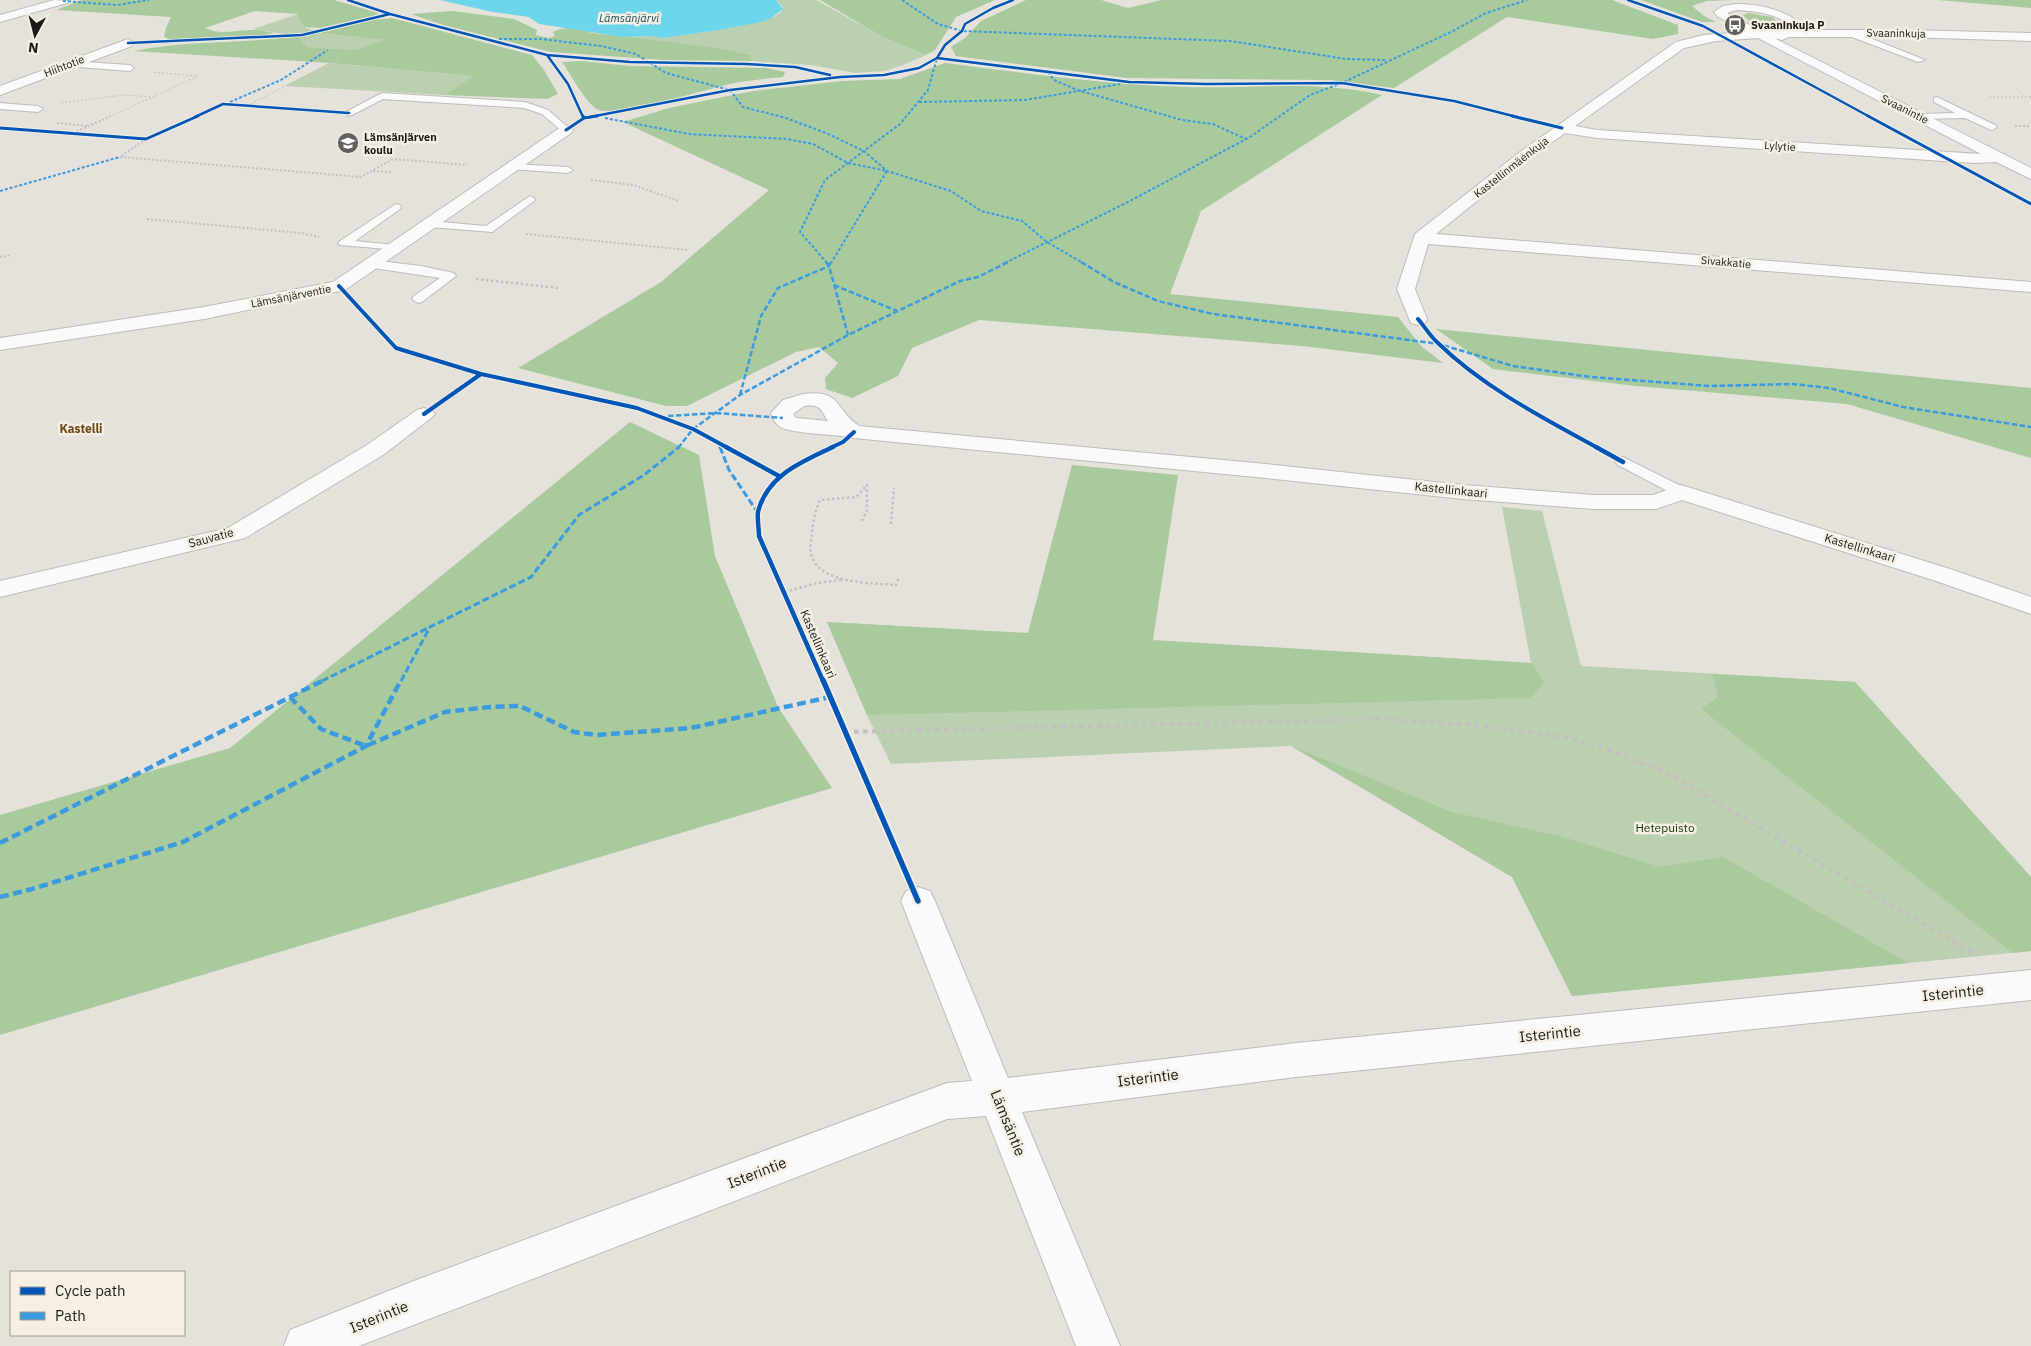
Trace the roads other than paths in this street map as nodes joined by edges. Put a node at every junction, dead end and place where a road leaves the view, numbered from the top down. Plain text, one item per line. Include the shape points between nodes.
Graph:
1 (63, 1) dead end
2 (0, 19) edge
3 (1847, 32) junction
4 (1760, 35) junction
5 (2031, 37) edge
6 (1783, 39) junction
7 (128, 43) dead end
8 (1921, 60) dead end
9 (69, 64) junction
10 (130, 68) road end
11 (0, 91) edge
12 (1937, 100) dead end
13 (0, 106) edge
14 (38, 109) dead end
15 (349, 113) dead end
16 (1968, 115) junction
17 (1920, 117) junction
18 (1992, 127) dead end
19 (1562, 128) junction
20 (566, 130) joint
21 (2000, 158) junction
22 (512, 168) junction
23 (568, 170) dead end
24 (2031, 174) edge
25 (530, 199) dead end
26 (396, 208) dead end
27 (430, 224) junction
28 (1421, 238) junction
29 (396, 248) junction
30 (371, 264) junction
31 (2031, 287) edge
32 (418, 299) dead end
33 (1418, 319) dead end
34 (0, 344) edge
35 (424, 414) dead end
36 (854, 432) dead end
37 (1623, 462) dead end
38 (1681, 492) junction
39 (0, 589) edge
40 (2031, 606) edge
41 (918, 901) dead end
42 (2031, 985) edge
43 (998, 1097) junction
44 (306, 1346) edge
45 (1098, 1346) edge

1 - 2 street
3 - 5 street, Svaaninkuja
3 - 6 street, Svaaninkuja
3 - 8 lane
4 - 6 street, Svaanintie
4 - 6 street, Svaanintie via 1720,12 1727,8 1748,7 1781,14 1796,25 1796,29
4 - 19 street, Kastellinmäenkuja via 1721,36 1680,45
6 - 17 street, Svaanintie
7 - 9 street, Hiihtotie
9 - 10 lane
9 - 11 street, Hiihtotie
12 - 16 lane
13 - 14 lane
15 - 20 lane via 382,96 525,105 545,112
16 - 17 lane
16 - 18 lane
17 - 21 street, Svaanintie
19 - 21 street, Lylytie via 1597,134 1974,159
19 - 28 street, Kastellinmäenkuja
20 - 22 street, Lämsänjärventie
21 - 24 street, Svaanintie
22 - 23 lane
22 - 27 street, Lämsänjärventie
25 - 27 lane via 488,230
26 - 29 lane via 344,243
27 - 29 street, Lämsänjärventie
28 - 31 street, Sivakkatie
28 - 33 street via 1406,289
29 - 30 street, Lämsänjärventie
30 - 32 lane via 450,276
30 - 34 street, Lämsänjärventie via 339,286 204,313
35 - 39 street, Sauvatie via 374,450 236,533
36 - 38 street, Kastellinkaari via 1594,502 1656,502
37 - 38 lane
38 - 40 street, Kastellinkaari via 1730,510 1979,585
41 - 43 street, Lämsäntie
42 - 43 street, Isterintie via 1296,1060
43 - 44 street, Isterintie via 947,1101
43 - 45 street, Lämsäntie

